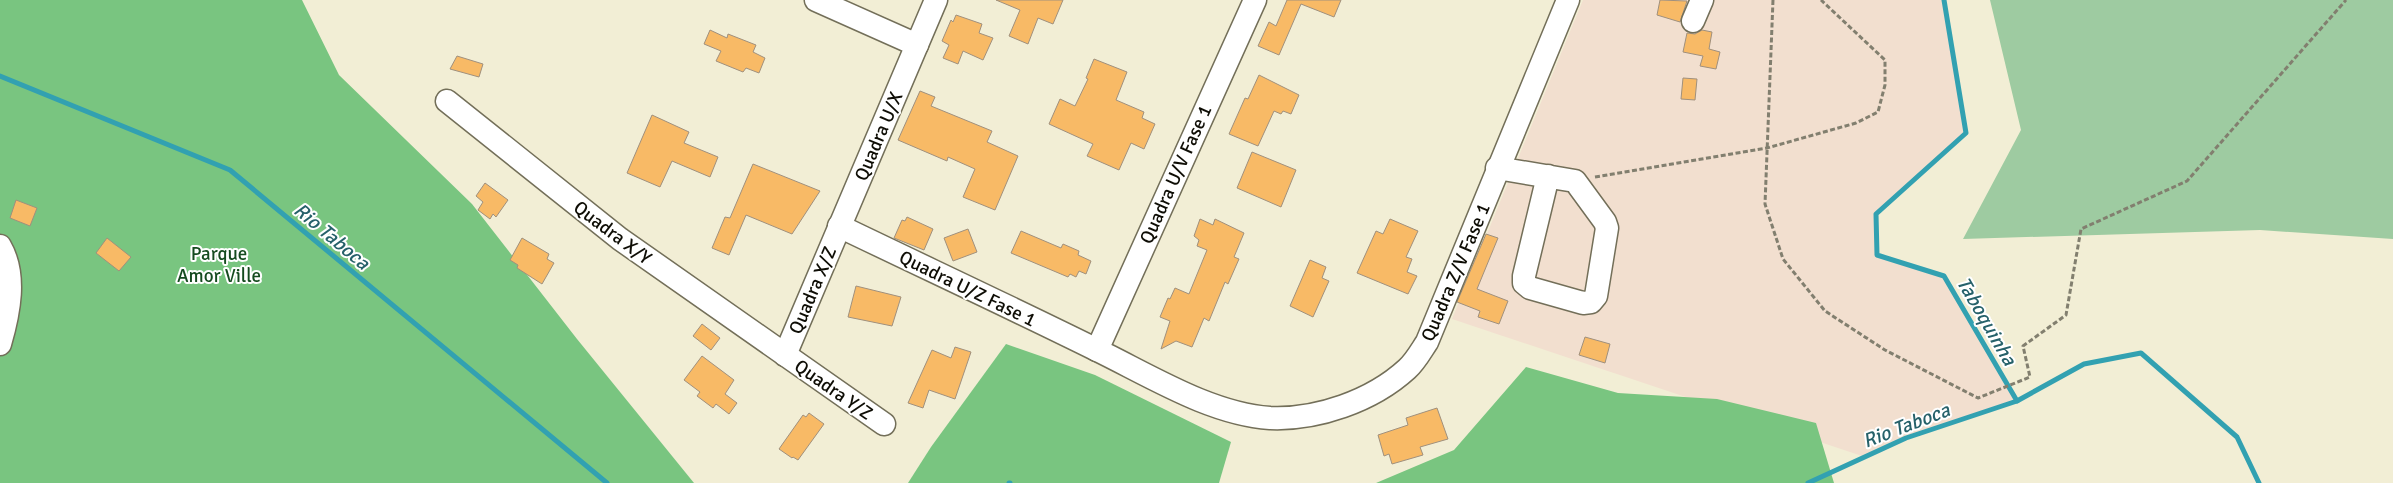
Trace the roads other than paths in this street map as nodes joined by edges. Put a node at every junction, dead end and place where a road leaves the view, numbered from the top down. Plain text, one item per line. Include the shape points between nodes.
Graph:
1 (816, 0) edge
2 (936, 0) edge
3 (1255, 0) edge
4 (1568, 0) edge
5 (1702, 0) edge
6 (1692, 21) dead end
7 (917, 45) junction
8 (447, 101) dead end
9 (1497, 168) junction
10 (1548, 176) junction
11 (839, 226) junction
12 (0, 246) edge
13 (0, 344) edge
14 (1097, 350) junction
15 (785, 355) junction
16 (884, 424) dead end

1 - 7 street
2 - 7 street, Quadra U/X
3 - 14 street, Quadra U/V Fase 1
4 - 9 street, Quadra Z/V Fase 1
5 - 6 street
7 - 11 street, Quadra U/X
8 - 15 street, Quadra X/Y via 620,239
9 - 10 street
9 - 14 street, Quadra Z/V Fase 1 via 1427,342 1408,368 1368,396 1289,418 1269,418 1229,411
10 - 10 street via 1524,283 1530,288 1583,303 1591,302 1596,296 1607,228 1575,181
11 - 14 street, Quadra U/Z Fase 1
11 - 15 street, Quadra X/Z
12 - 13 street via 6,260 10,291
15 - 16 street, Quadra Y/Z

